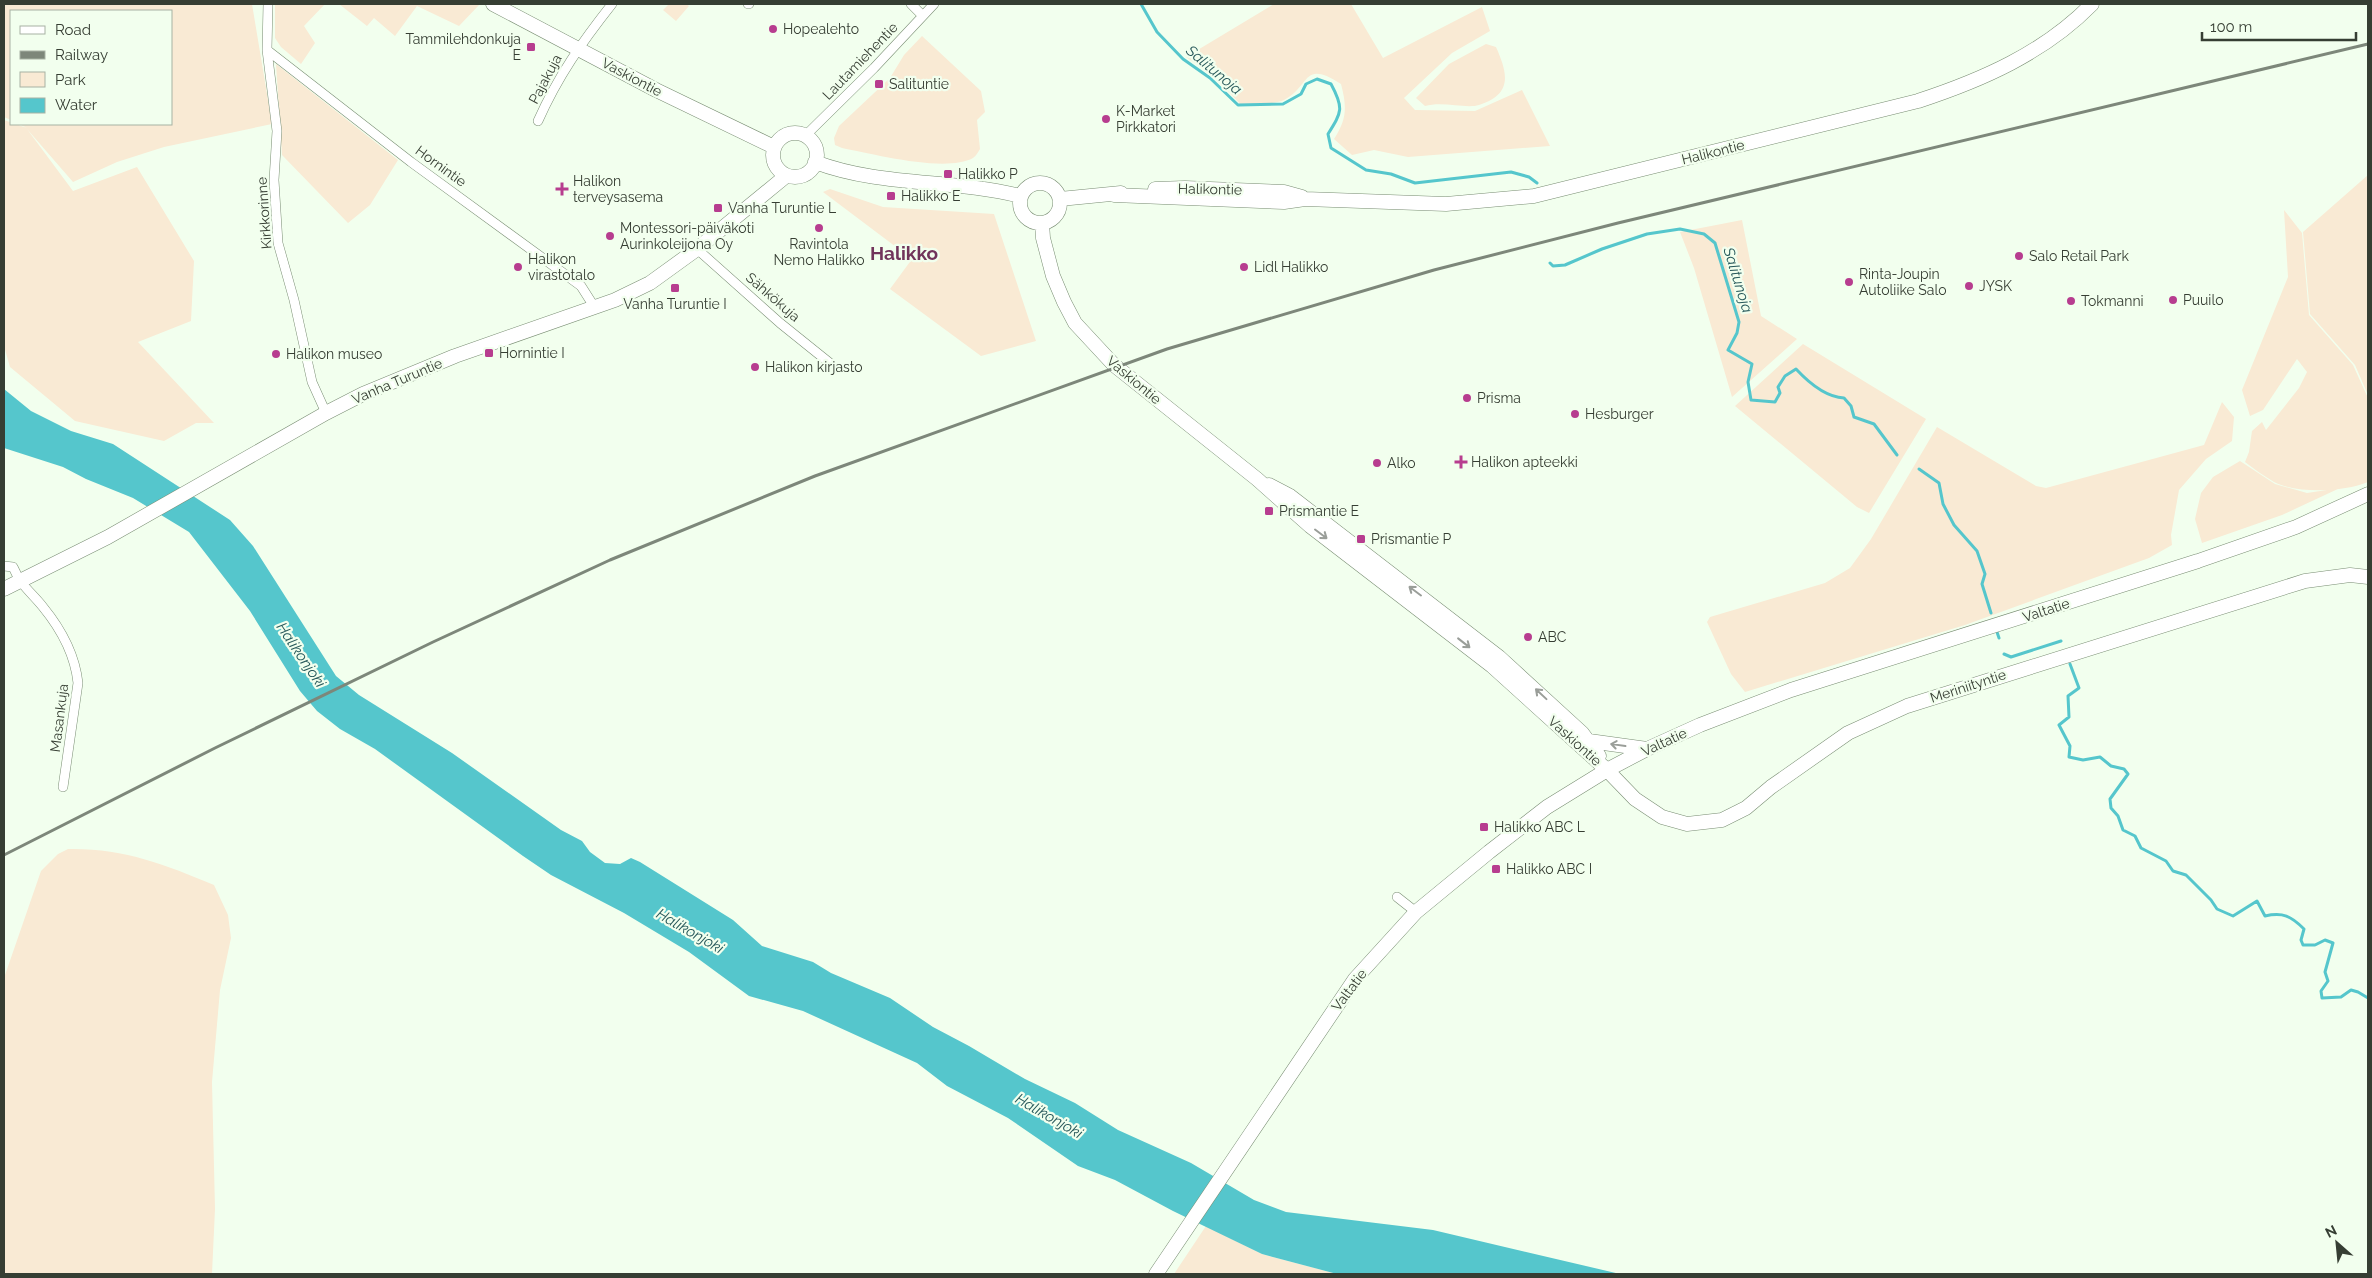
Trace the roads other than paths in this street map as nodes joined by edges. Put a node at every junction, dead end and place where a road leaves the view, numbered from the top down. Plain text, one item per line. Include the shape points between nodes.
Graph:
1 (268, 4) edge
2 (493, 4) edge
3 (612, 4) edge
4 (911, 4) edge
5 (934, 4) edge
6 (2092, 4) edge
7 (922, 15) junction
8 (267, 50) junction
9 (576, 50) junction
10 (538, 121) dead end
11 (805, 136) junction
12 (774, 147) junction
13 (815, 162) junction
14 (786, 176) junction
15 (1020, 196) junction
16 (1060, 199) junction
17 (1042, 223) junction
18 (697, 249) junction
19 (595, 308) junction
20 (832, 364) dead end
21 (326, 413) junction
22 (1258, 479) junction
23 (2368, 494) edge
24 (4, 566) edge
25 (2368, 577) edge
26 (19, 582) junction
27 (4, 589) edge
28 (1589, 741) junction
29 (1646, 750) junction
30 (1607, 770) junction
31 (63, 787) dead end
32 (1397, 897) dead end
33 (1416, 912) junction
34 (1156, 1274) edge

1 - 8 street, Kirkkorinne
2 - 9 main road, Vaskiontie
3 - 9 street, Pajakuja
4 - 7 street
5 - 7 street, Lautamiehentie
6 - 16 main road, Halikontie via 2075,21 2025,56 1963,86 1918,101 1534,196 1416,204 1305,199 1284,192 1185,188
7 - 11 street, Lautamiehentie
8 - 19 street, Hornintie via 411,162 581,286
8 - 21 street, Kirkkorinne via 277,131 274,180 278,243 310,374
9 - 10 street, Pajakuja via 553,87
9 - 12 main road, Vaskiontie
11 - 12 main road via 786,135
11 - 13 main road via 815,146
12 - 14 main road via 774,164
13 - 14 main road via 813,168 803,175
13 - 15 main road via 901,181
14 - 18 main road, Vanha Turuntie
15 - 16 main road via 1028,186 1041,182 1054,187
15 - 17 main road via 1020,209 1024,216 1035,223
16 - 17 main road via 1058,212
17 - 22 main road, Vaskiontie via 1053,276 1075,323 1114,365
18 - 19 main road, Vanha Turuntie via 650,283
18 - 20 street, Sähkökuja via 780,323
19 - 21 main road, Vanha Turuntie via 455,356
21 - 26 main road, Vanha Turuntie via 108,537
28 -> 22 main road, Vaskiontie via 1505,663 1447,616 1290,496
22 -> 30 main road, Vaskiontie via 1310,526 1492,666
23 - 29 main road, Valtatie via 2296,527 2207,558 1791,690
24 - 26 street, Masankuja via 13,567
25 - 30 main road, Meriniityntie via 2350,575 2304,580 1907,706 1848,733 1746,808 1722,820 1687,824 1662,817 1635,798
26 - 27 main road, Vanha Turuntie
26 - 31 street, Masankuja via 50,616 76,666 78,683
29 -> 28 main road
28 - 30 main road, Vaskiontie
29 - 30 main road, Valtatie
30 - 33 main road, Valtatie via 1547,807
32 - 33 street
33 - 34 main road, Valtatie via 1355,979

